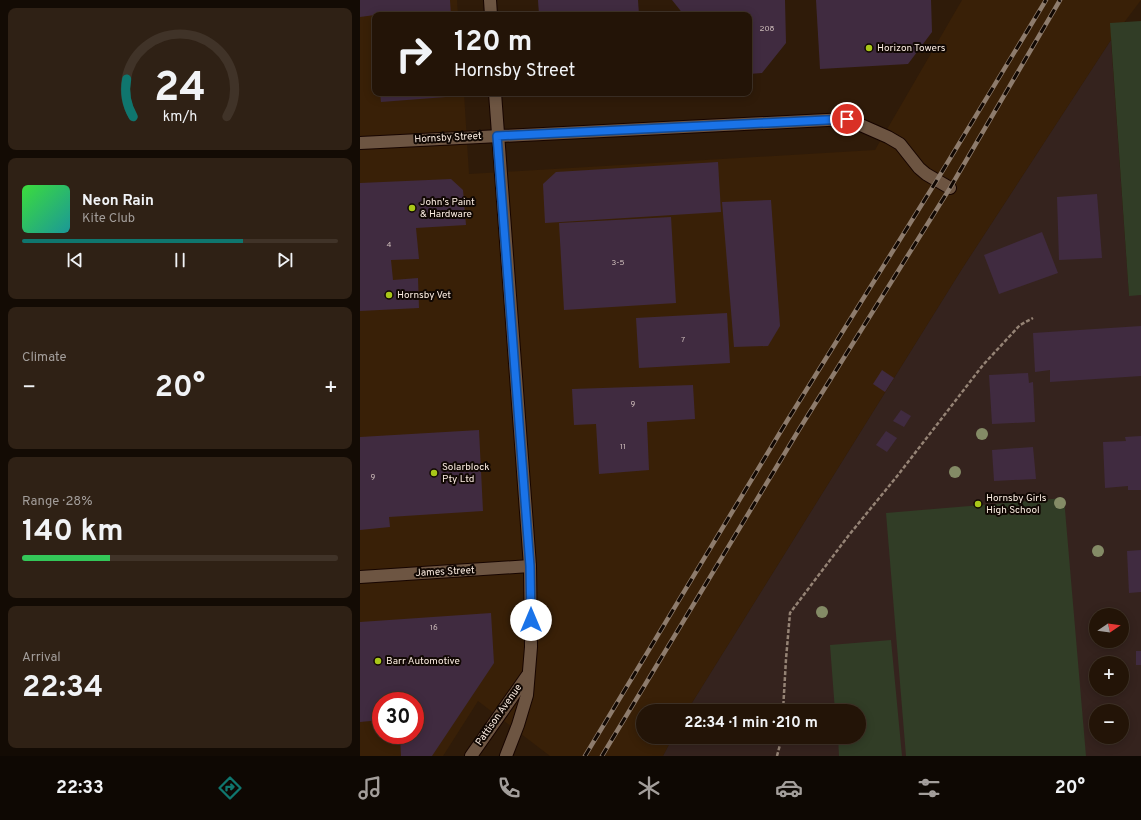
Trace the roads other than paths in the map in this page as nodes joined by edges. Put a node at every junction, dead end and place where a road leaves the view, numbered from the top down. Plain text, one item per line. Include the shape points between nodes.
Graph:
1 (490, 0) edge
2 (491, 12) edge
3 (495, 96) edge
4 (497, 136) junction
5 (360, 142) edge
6 (950, 188) dead end
7 (530, 566) junction
8 (360, 577) edge
9 (528, 674) junction
10 (471, 756) edge
11 (506, 756) edge

1 - 2 street
3 - 4 street, Pattison Avenue
4 - 5 street, Hornsby Street
4 - 6 street, Hornsby Street via 847,119 900,144 919,168
4 - 7 street, Pattison Avenue
7 - 8 street, James Street
7 - 9 street, Pattison Avenue via 531,647
9 - 10 street, Pattison Avenue
9 - 11 street, Pattison Avenue via 527,695

